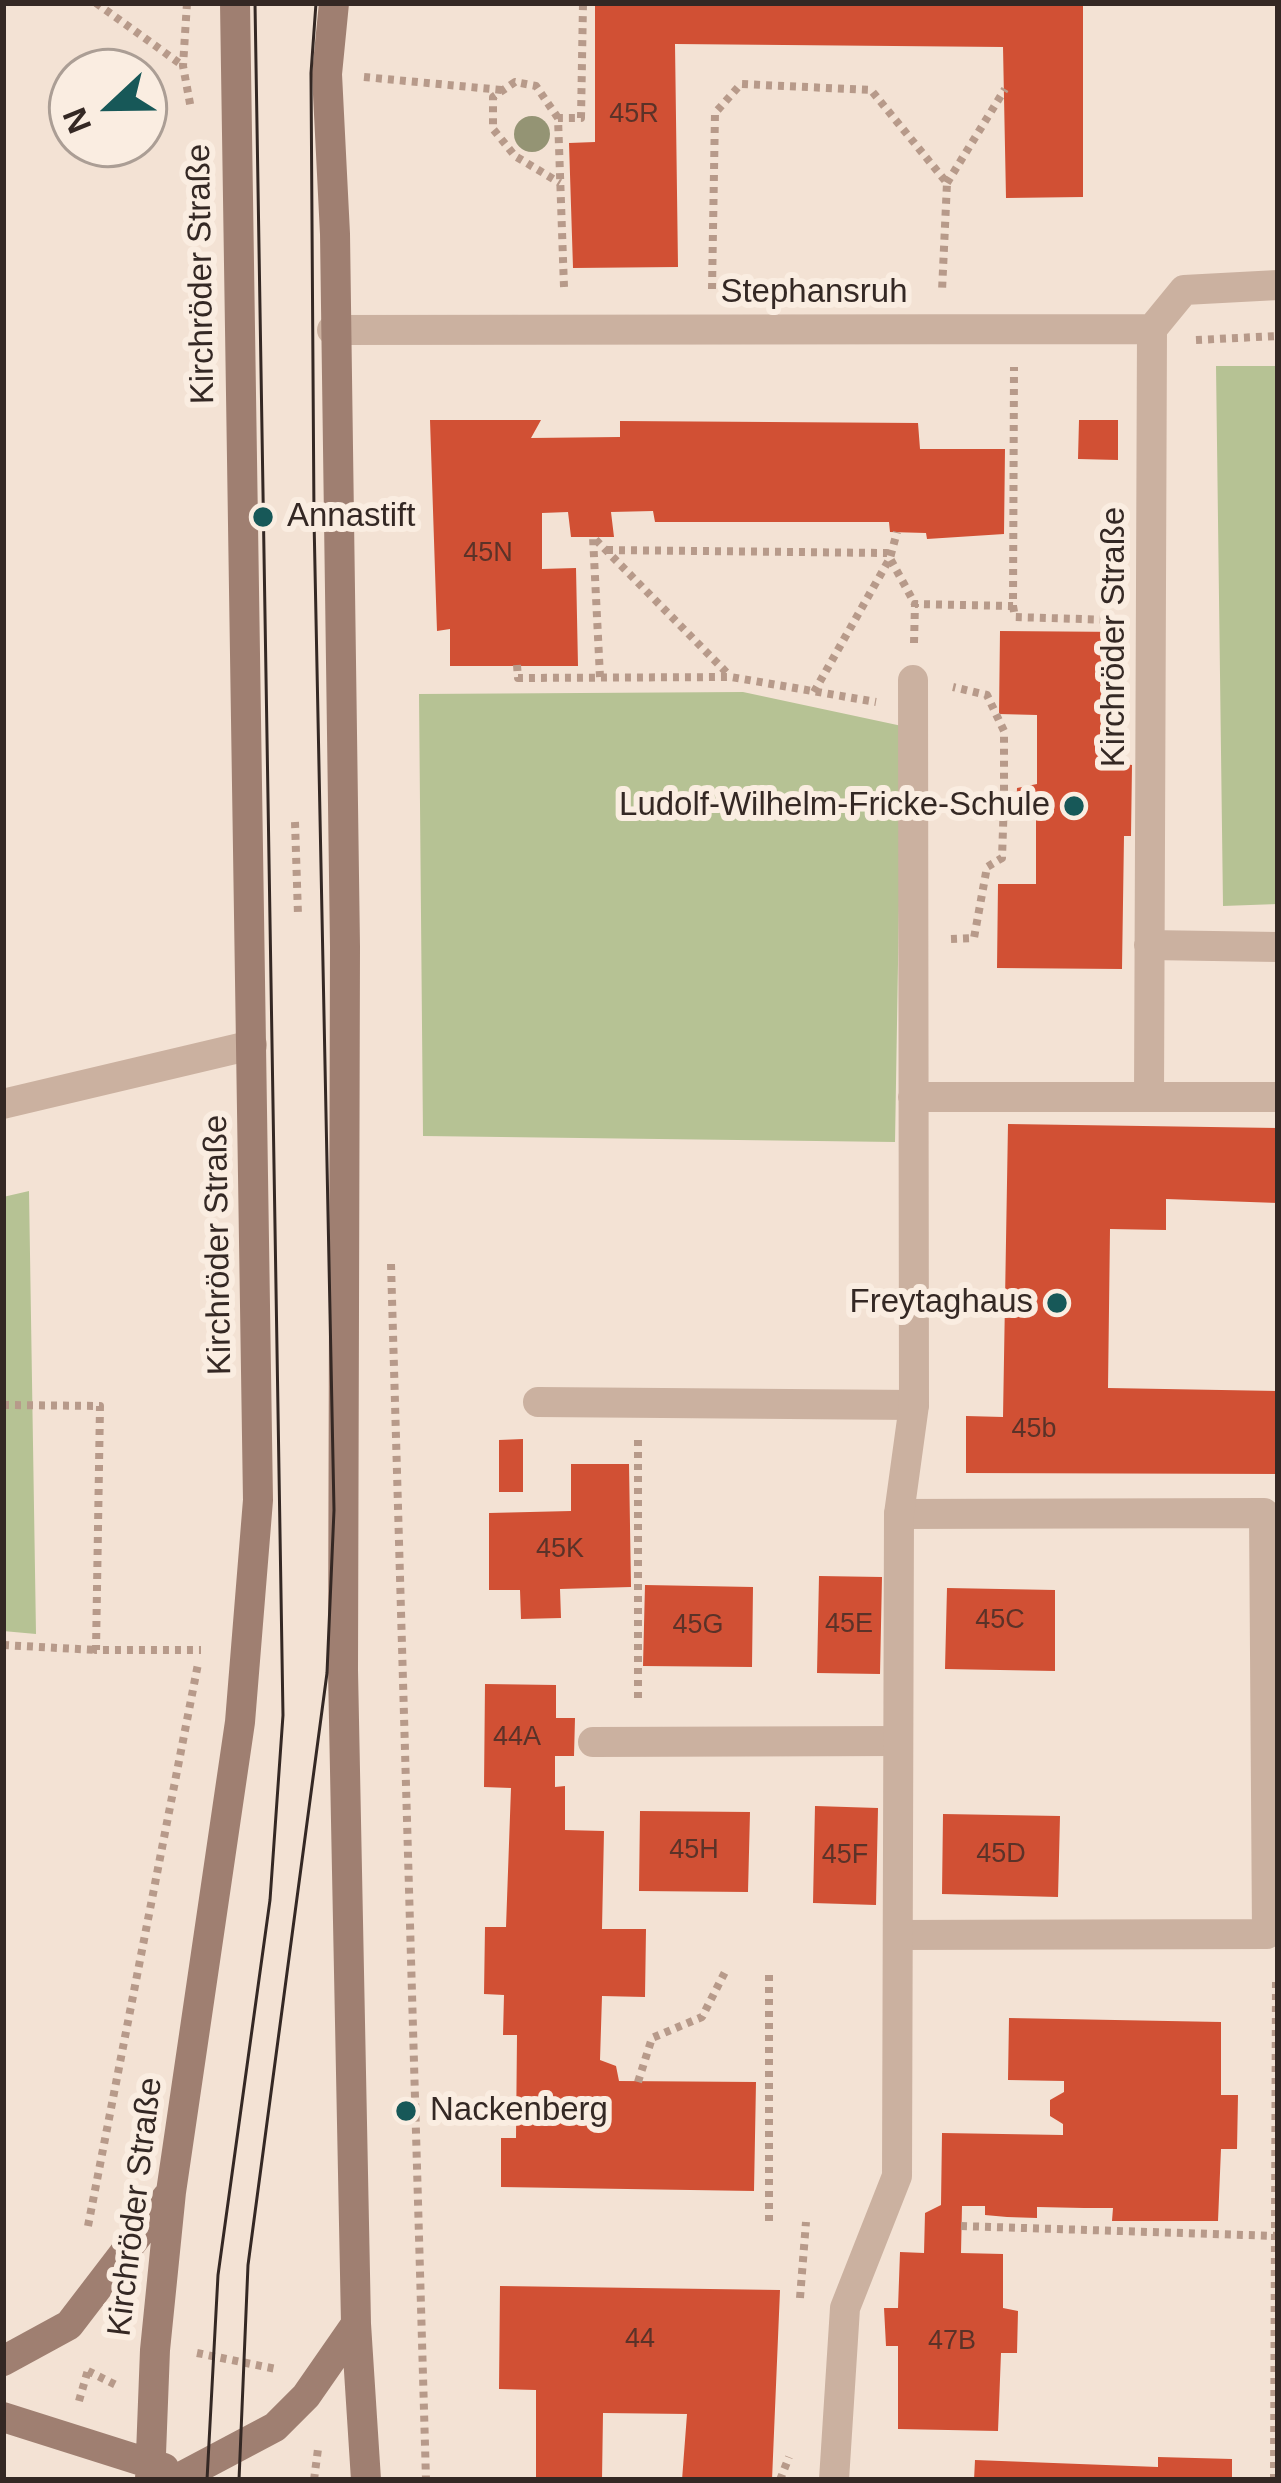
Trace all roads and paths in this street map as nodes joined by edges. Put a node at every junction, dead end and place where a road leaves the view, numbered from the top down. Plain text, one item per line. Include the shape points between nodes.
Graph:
1 (187, 3) edge
2 (235, 3) edge
3 (334, 3) edge
4 (583, 3) edge
5 (358, 77) dead end
6 (1004, 89) dead end
7 (502, 90) junction
8 (558, 118) junction
9 (196, 130) dead end
10 (560, 183) junction
11 (947, 183) junction
12 (1278, 285) edge
13 (564, 289) dead end
14 (712, 291) dead end
15 (943, 329) junction
16 (1014, 329) junction
17 (332, 330) junction
18 (1152, 335) junction
19 (1278, 336) edge
20 (897, 532) dead end
21 (607, 550) junction
22 (890, 558) junction
23 (915, 604) junction
24 (1013, 606) junction
25 (1150, 621) junction
26 (517, 665) dead end
27 (600, 677) junction
28 (731, 677) junction
29 (814, 692) junction
30 (913, 692) junction
31 (913, 799) junction
32 (1004, 800) junction
33 (1016, 800) dead end
34 (294, 814) dead end
35 (250, 924) junction
36 (913, 940) junction
37 (1149, 945) junction
38 (1278, 947) edge
39 (252, 1045) junction
40 (913, 1097) junction
41 (1149, 1097) junction
42 (1278, 1097) edge
43 (3, 1104) edge
44 (538, 1402) dead end
45 (638, 1403) junction
46 (3, 1405) edge
47 (914, 1405) junction
48 (899, 1514) junction
49 (203, 1628) dead end
50 (3, 1645) edge
51 (96, 1650) junction
52 (201, 1650) junction
53 (898, 1741) junction
54 (593, 1742) dead end
55 (638, 1742) junction
56 (898, 1935) junction
57 (725, 1972) dead end
58 (769, 1972) dead end
59 (1276, 1978) edge
60 (638, 2082) dead end
61 (171, 2192) junction
62 (769, 2222) dead end
63 (961, 2226) dead end
64 (1276, 2236) edge
65 (77, 2244) dead end
66 (419, 2319) dead end
67 (356, 2324) junction
68 (155, 2350) junction
69 (3, 2361) edge
70 (298, 2404) junction
71 (3, 2416) edge
72 (168, 2476) edge
73 (314, 2480) edge
74 (366, 2480) edge
75 (426, 2480) edge
76 (834, 2480) edge
77 (1274, 2480) edge

1 - 9 path via 183,65
2 - 35 main road, Kirchröder Straße
3 - 17 main road via 327,74
4 - 8 path via 581,118
5 - 7 path
6 - 11 path
7 - 8 path via 514,82 536,86
7 - 10 path via 493,97 494,129 515,156
8 - 10 path
10 - 13 path
11 - 14 path via 871,90 741,85 715,113
11 - 15 path
12 - 18 street via 1184,290
15 - 16 street, Stephansruh
15 - 17 street, Stephansruh
16 - 18 street, Stephansruh
16 - 24 path
17 - 67 main road
18 - 19 path
18 - 25 street, Kirchröder Straße
20 - 22 path
21 - 22 path
21 - 27 path via 593,536
21 - 28 path
22 - 23 path
22 - 29 path
23 - 24 path
23 - 30 path
24 - 25 path via 1015,617
25 - 37 street, Kirchröder Straße
26 - 27 path via 518,678
27 - 28 path
28 - 29 path
29 - 30 path
30 - 31 street
30 - 32 path via 968,686 987,695 1004,730
31 - 32 path
31 - 36 street
32 - 33 path
32 - 36 path via 1002,858 987,867 974,938
34 - 35 path via 298,922
35 - 39 main road, Kirchröder Straße
36 - 40 street
37 - 38 street
37 - 41 street, Kirchröder Straße
39 - 43 street
39 - 61 main road, Kirchröder Straße via 258,1500 252,1603
40 - 41 street
40 - 47 street
41 - 42 street
44 - 45 street
45 - 47 street
45 - 55 path
46 - 51 path via 100,1406
47 - 48 street
48 - 53 street
48 - 56 street via 1264,1513 1267,1934
49 - 52 path
50 - 51 path
51 - 52 path
52 - 65 path via 88,2225
53 - 55 street
53 - 56 street
54 - 55 street
56 - 76 street via 897,2176 845,2308
57 - 60 path via 703,2017 652,2038
58 - 62 path
59 - 64 path
61 - 68 main road, Kirchröder Straße
61 - 69 main road via 69,2325
63 - 64 path
64 - 77 path
66 - 75 path
67 - 70 main road
67 - 74 main road
68 - 70 path via 283,2371
68 - 72 main road, Kirchröder Straße
70 - 72 main road via 275,2427
70 - 73 path via 319,2448
71 - 72 main road

